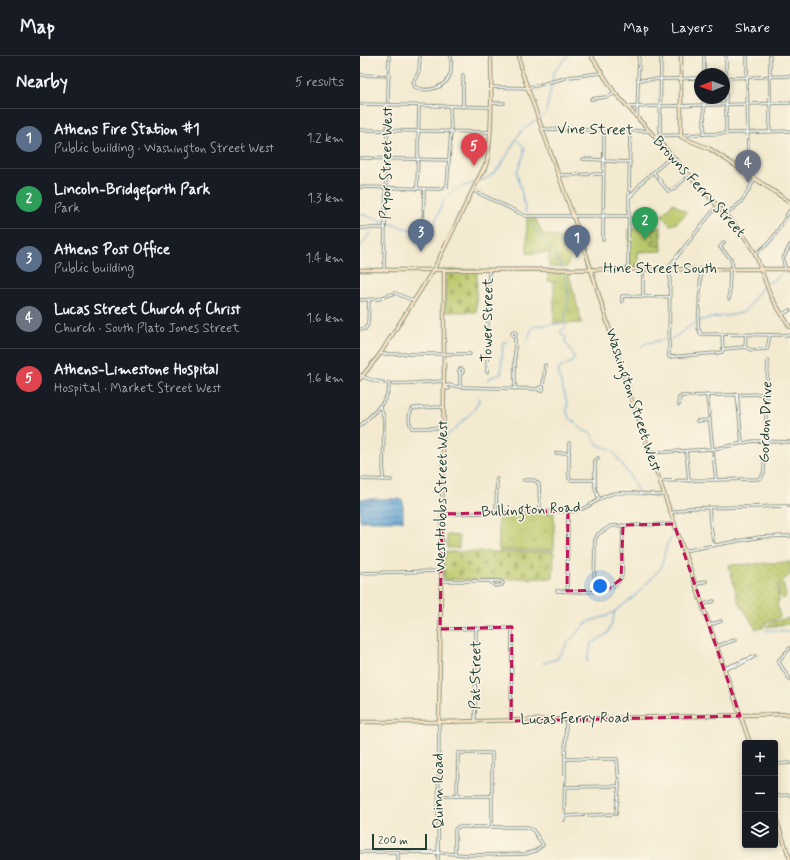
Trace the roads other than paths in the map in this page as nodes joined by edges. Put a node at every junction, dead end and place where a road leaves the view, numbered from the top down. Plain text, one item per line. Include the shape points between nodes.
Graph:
1 (389, 56) edge
2 (420, 56) edge
3 (451, 56) edge
4 (491, 56) edge
5 (518, 56) edge
6 (591, 56) edge
7 (639, 56) edge
8 (661, 56) edge
9 (681, 56) edge
10 (704, 56) edge
11 (726, 56) edge
12 (748, 56) edge
13 (770, 56) edge
14 (704, 68) edge
15 (725, 68) edge
16 (601, 72) junction
17 (463, 75) dead end
18 (360, 76) edge
19 (389, 76) junction
20 (770, 76) junction
21 (790, 76) edge
22 (748, 77) junction
23 (694, 78) edge
24 (730, 78) edge
25 (682, 79) junction
26 (638, 80) junction
27 (660, 80) junction
28 (491, 87) junction
29 (527, 88) junction
30 (615, 93) junction
31 (591, 99) dead end
32 (491, 103) junction
33 (504, 103) dead end
34 (790, 103) edge
35 (360, 104) edge
36 (748, 104) junction
37 (771, 104) junction
38 (388, 105) junction
39 (704, 105) junction
40 (726, 105) junction
41 (419, 106) junction
42 (450, 106) junction
43 (660, 106) junction
44 (682, 106) junction
45 (463, 107) junction
46 (490, 107) junction
47 (638, 107) junction
48 (628, 108) junction
49 (637, 118) junction
50 (542, 129) junction
51 (360, 130) edge
52 (388, 130) junction
53 (604, 130) junction
54 (419, 131) junction
55 (451, 131) junction
56 (630, 131) junction
57 (648, 131) junction
58 (770, 131) junction
59 (790, 131) edge
60 (490, 132) junction
61 (726, 132) junction
62 (748, 132) junction
63 (682, 134) junction
64 (704, 134) junction
65 (660, 135) junction
66 (653, 136) junction
67 (672, 157) junction
68 (360, 158) edge
69 (387, 159) junction
70 (583, 159) dead end
71 (418, 160) junction
72 (449, 160) junction
73 (604, 161) junction
74 (630, 162) junction
75 (654, 173) junction
76 (748, 173) junction
77 (603, 174) junction
78 (558, 175) junction
79 (689, 175) junction
80 (755, 179) junction
81 (360, 187) edge
82 (386, 188) junction
83 (417, 189) junction
84 (424, 189) junction
85 (474, 191) junction
86 (630, 197) junction
87 (790, 202) edge
88 (718, 205) junction
89 (790, 210) edge
90 (727, 214) junction
91 (573, 216) junction
92 (602, 216) junction
93 (628, 216) junction
94 (360, 228) edge
95 (385, 228) junction
96 (423, 228) dead end
97 (603, 240) dead end
98 (724, 242) dead end
99 (790, 245) edge
100 (754, 253) junction
101 (434, 268) junction
102 (643, 268) junction
103 (731, 268) junction
104 (760, 268) junction
105 (785, 268) junction
106 (790, 268) edge
107 (444, 269) junction
108 (489, 269) junction
109 (590, 269) junction
110 (628, 269) junction
111 (669, 269) junction
112 (701, 269) junction
113 (360, 270) edge
114 (384, 270) junction
115 (643, 297) junction
116 (670, 297) junction
117 (729, 299) dead end
118 (360, 300) edge
119 (369, 300) junction
120 (414, 301) junction
121 (622, 302) dead end
122 (790, 310) edge
123 (782, 315) junction
124 (790, 327) edge
125 (360, 329) edge
126 (722, 335) junction
127 (746, 335) junction
128 (770, 335) junction
129 (790, 335) edge
130 (515, 336) dead end
131 (745, 347) junction
132 (722, 349) junction
133 (380, 354) junction
134 (444, 354) junction
135 (470, 354) dead end
136 (768, 360) dead end
137 (545, 365) dead end
138 (487, 372) dead end
139 (460, 373) dead end
140 (361, 377) edge
141 (444, 381) junction
142 (388, 383) junction
143 (444, 387) junction
144 (460, 388) junction
145 (515, 389) junction
146 (737, 394) junction
147 (766, 394) junction
148 (708, 395) junction
149 (679, 405) dead end
150 (379, 406) junction
151 (444, 407) junction
152 (710, 420) junction
153 (697, 421) dead end
154 (360, 426) edge
155 (444, 428) junction
156 (765, 441) junction
157 (790, 442) edge
158 (569, 443) dead end
159 (742, 443) junction
160 (713, 450) junction
161 (686, 451) junction
162 (556, 453) dead end
163 (569, 453) junction
164 (650, 453) junction
165 (598, 458) dead end
166 (360, 479) edge
167 (497, 479) dead end
168 (383, 480) junction
169 (391, 480) dead end
170 (524, 480) dead end
171 (595, 480) junction
172 (689, 480) junction
173 (716, 480) junction
174 (659, 481) junction
175 (664, 495) junction
176 (599, 499) junction
177 (790, 506) edge
178 (709, 507) junction
179 (568, 511) junction
180 (496, 512) junction
181 (540, 512) junction
182 (670, 513) junction
183 (442, 514) junction
184 (674, 524) junction
185 (623, 525) junction
186 (790, 536) edge
187 (714, 545) junction
188 (683, 551) junction
189 (441, 571) junction
190 (360, 572) edge
191 (441, 581) junction
192 (490, 581) junction
193 (706, 581) dead end
194 (695, 585) junction
195 (557, 591) dead end
196 (567, 591) junction
197 (594, 591) junction
198 (714, 601) dead end
199 (702, 605) junction
200 (721, 621) dead end
201 (709, 625) junction
202 (476, 628) junction
203 (440, 629) junction
204 (735, 640) dead end
205 (717, 646) junction
206 (790, 648) edge
207 (725, 668) junction
208 (790, 680) edge
209 (790, 714) edge
210 (740, 716) junction
211 (566, 720) junction
212 (475, 721) junction
213 (510, 721) junction
214 (360, 722) edge
215 (439, 722) junction
216 (749, 740) edge
217 (565, 759) junction
218 (790, 763) edge
219 (778, 764) edge
220 (619, 786) junction
221 (565, 788) junction
222 (790, 795) edge
223 (438, 796) junction
224 (457, 796) junction
225 (492, 796) junction
226 (778, 796) edge
227 (565, 816) junction
228 (564, 820) dead end
229 (778, 825) edge
230 (492, 826) junction
231 (360, 852) edge
232 (398, 852) junction
233 (438, 853) junction
234 (455, 853) junction
235 (790, 859) edge
236 (398, 860) edge
237 (438, 860) edge

1 - 19 street, Pryor Street West
2 - 3 street via 419,71 413,83 415,87 426,90 439,86 448,79
4 - 28 street
5 - 29 street, Washington Street West
6 - 16 street, Browns Ferry Street
7 - 26 street
8 - 27 street
9 - 25 street
10 - 14 street
11 - 15 street
12 - 22 street
13 - 20 street
16 - 29 street
16 - 30 street, Browns Ferry Street
17 - 45 street
18 - 19 street
19 - 38 street, Pryor Street West
20 - 21 street
20 - 22 street
20 - 37 street
22 - 24 street
22 - 36 street
23 - 25 street
25 - 27 street
25 - 44 street
26 - 27 street
26 - 47 street
27 - 43 street
28 - 29 street
28 - 32 street
29 - 50 street, Washington Street West
30 - 31 street
30 - 48 street, Browns Ferry Street
32 - 33 street
32 - 46 street
34 - 37 street
35 - 38 street
36 - 37 street
36 - 40 street
36 - 62 street
37 - 58 street
38 - 41 street
38 - 52 street, Pryor Street West
39 - 40 street
39 - 44 street
39 - 64 street
40 - 61 street
41 - 42 street
41 - 54 street
42 - 45 street
42 - 55 street
43 - 44 street
43 - 47 street
43 - 65 street
44 - 63 street
45 - 46 street
46 - 60 street
47 - 48 street
47 - 49 street
48 - 49 street, Browns Ferry Street
49 - 57 street, Browns Ferry Street
50 - 53 street, Vine Street
50 - 78 street, Washington Street West
51 - 52 street
52 - 54 street
52 - 69 street, Pryor Street West
53 - 56 street, Vine Street
53 - 73 street
54 - 55 street
54 - 71 street
55 - 60 street
55 - 72 street
56 - 57 street, Vine Street
56 - 74 street
57 - 66 street, Browns Ferry Street
58 - 59 street
58 - 62 street
60 - 85 street via 486,166
61 - 62 street
61 - 64 street
62 - 76 street
63 - 64 street
63 - 65 street
63 - 76 street via 683,139 710,149
65 - 66 street
66 - 67 street, Browns Ferry Street
67 - 75 street
67 - 79 street, Browns Ferry Street
68 - 69 street
69 - 71 street
69 - 82 street, Pryor Street West
70 - 73 street
71 - 72 street
71 - 83 street
72 - 84 street via 447,187
73 - 74 street
73 - 77 street
74 - 86 street
75 - 79 street via 668,191 674,189
75 - 86 street
76 - 80 street
77 - 78 street
77 - 92 street
78 - 91 street, Washington Street West
79 - 88 street, Browns Ferry Street
80 - 87 street
80 - 90 street via 742,201
81 - 82 street
82 - 83 street
82 - 95 street, Pryor Street West
83 - 84 street
84 - 96 street
85 - 91 street via 526,216
85 - 101 street
86 - 93 street
88 - 90 street, Browns Ferry Street
88 - 111 street
89 - 100 street via 772,240
90 - 100 street, Browns Ferry Street
91 - 92 street
91 - 109 street, Washington Street West
92 - 93 street
92 - 97 street
93 - 110 street
94 - 95 street
95 - 114 street, Pryor Street West
98 - 103 street via 720,247 731,259
99 - 105 street via 782,259
100 - 104 street, Browns Ferry Street
101 - 107 street, Hine Street South
101 - 114 street, Hine Street South
101 - 120 street
102 - 110 street, Hine Street South
102 - 111 street, Hine Street South
102 - 115 street
103 - 104 street, Hine Street South
103 - 112 street, Hine Street South
103 - 117 street
104 - 105 street, Hine Street South
104 - 123 street, Browns Ferry Street via 771,297
105 - 106 street, Hine Street South
107 - 108 street, Hine Street South
107 - 134 street, West Hobbs Street West
108 - 109 street, Hine Street South
108 - 138 street, Tower Street
109 - 110 street, Hine Street South
109 - 164 street, Washington Street West
111 - 112 street, Hine Street South
111 - 116 street
112 - 126 street via 699,330 701,334
113 - 114 street, Hine Street South
115 - 116 street
115 - 121 street via 622,296
116 - 132 street via 669,357 717,353 722,352
118 - 119 street
119 - 120 street via 395,293
119 - 125 street via 368,324 365,329
120 - 133 street
122 - 123 street
123 - 124 street, Browns Ferry Street
126 - 127 street
126 - 132 street
127 - 128 street
127 - 131 street
128 - 129 street
128 - 131 street via 767,349 751,350
130 - 145 street
131 - 132 street
133 - 134 street
133 - 140 street
134 - 135 street
134 - 141 street, West Hobbs Street West
136 - 147 street, Gordon Drive
137 - 145 street via 543,387
139 - 144 street
140 - 142 street
141 - 142 street
141 - 143 street, West Hobbs Street West
142 - 150 street via 388,394
143 - 144 street
143 - 151 street, West Hobbs Street West
144 - 145 street
146 - 147 street
146 - 148 street
146 - 159 street
147 - 156 street, Gordon Drive
148 - 149 street via 682,396 679,398
148 - 152 street
150 - 154 street
150 - 168 street via 384,419
151 - 155 street, West Hobbs Street West
151 - 155 street via 414,408 409,415 412,428
152 - 153 street
152 - 160 street
155 - 183 street, West Hobbs Street West
156 - 157 street
156 - 159 street
156 - 173 street, Gordon Drive via 764,472 761,478
158 - 163 street
159 - 160 street
160 - 161 street
160 - 173 street
161 - 164 street
161 - 172 street
162 - 163 street
163 - 171 street via 568,479
164 - 174 street, Washington Street West
165 - 171 street
166 - 168 street
167 - 180 street
168 - 169 street
170 - 181 street via 534,480 539,484
171 - 176 street
172 - 173 street, Gordon Drive
172 - 174 street, Gordon Drive
174 - 175 street, Washington Street West
175 - 176 street, Bullington Road via 620,492
175 - 182 street, Washington Street West
176 - 179 street, Bullington Road via 583,509
177 - 178 street
178 - 182 street via 685,508
178 - 187 street
179 - 181 street, Bullington Road
179 - 196 street
180 - 181 street, Bullington Road
180 - 183 street, Bullington Road
182 - 184 street, Washington Street West
183 - 189 street, West Hobbs Street West
184 - 185 street
184 - 188 street, Washington Street West
185 - 197 street via 621,578 609,589
185 - 197 street via 609,526 597,536
186 - 187 street via 760,537
187 - 188 street
188 - 194 street, Washington Street West
189 - 190 street
189 - 191 street, West Hobbs Street West
191 - 192 street
191 - 203 street, West Hobbs Street West
192 - 192 street via 495,586 503,583 500,581
193 - 194 street
194 - 199 street, Washington Street West
195 - 196 street
196 - 197 street
198 - 199 street
199 - 201 street, Washington Street West
200 - 201 street
201 - 205 street, Washington Street West
202 - 203 street
202 - 212 street, Pat Street
202 - 213 street via 512,628
203 - 215 street, West Hobbs Street West
204 - 205 street
205 - 207 street, Washington Street West
206 - 208 street via 778,662
207 - 207 street via 739,665 755,656 728,665
207 - 210 street, Washington Street West
209 - 210 street, Lucas Ferry Road
210 - 211 street, Lucas Ferry Road
210 - 216 street, Washington Street West
211 - 213 street, Lucas Ferry Road
211 - 217 street
212 - 213 street, Lucas Ferry Road
212 - 215 street, Lucas Ferry Road
214 - 215 street, Lucas Ferry Road
215 - 223 street, Quinn Road
217 - 220 street via 617,759
217 - 221 street
218 - 219 street
220 - 221 street
220 - 227 street via 616,814
221 - 227 street
222 - 226 street
223 - 224 street
223 - 233 street, Quinn Road
224 - 225 street
224 - 225 street via 458,753 490,753 493,756
225 - 230 street
227 - 228 street
229 - 235 street
230 - 234 street via 455,828
230 - 234 street via 530,827 543,845 536,851 525,854
231 - 232 street
232 - 233 street
232 - 236 street
233 - 234 street
233 - 237 street, Quinn Road

